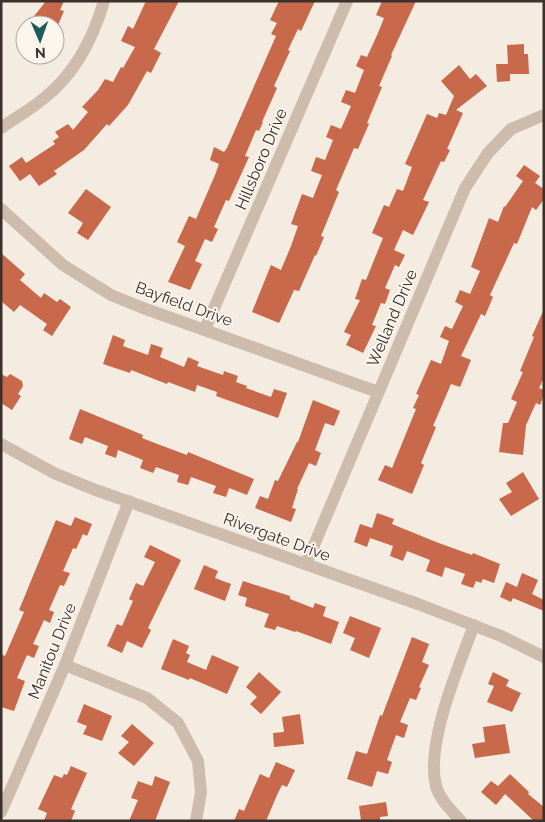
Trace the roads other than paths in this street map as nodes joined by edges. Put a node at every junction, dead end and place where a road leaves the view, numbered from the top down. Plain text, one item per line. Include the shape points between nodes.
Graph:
1 (104, 1) edge
2 (347, 1) edge
3 (544, 115) edge
4 (1, 128) edge
5 (1, 209) edge
6 (205, 329) junction
7 (378, 392) junction
8 (1, 444) edge
9 (129, 501) junction
10 (306, 564) junction
11 (474, 625) junction
12 (544, 657) edge
13 (65, 665) junction
14 (1, 812) edge
15 (196, 821) edge
16 (460, 821) edge

1 - 4 street via 95,28 66,78 42,101
2 - 6 street, Hillsboro Drive
3 - 7 street, Welland Drive via 511,129 476,169
5 - 6 street, Bayfield Drive via 62,265 111,294
6 - 7 street, Bayfield Drive
7 - 10 street, Welland Drive
8 - 9 street, Rivergate Drive via 54,473
9 - 10 street, Rivergate Drive
9 - 13 street, Manitou Drive
10 - 11 street, Rivergate Drive
11 - 12 street, Rivergate Drive
11 - 16 street via 441,719 434,774 445,803
13 - 14 street, Manitou Drive
13 - 15 street via 147,698 178,723 198,761 201,792

